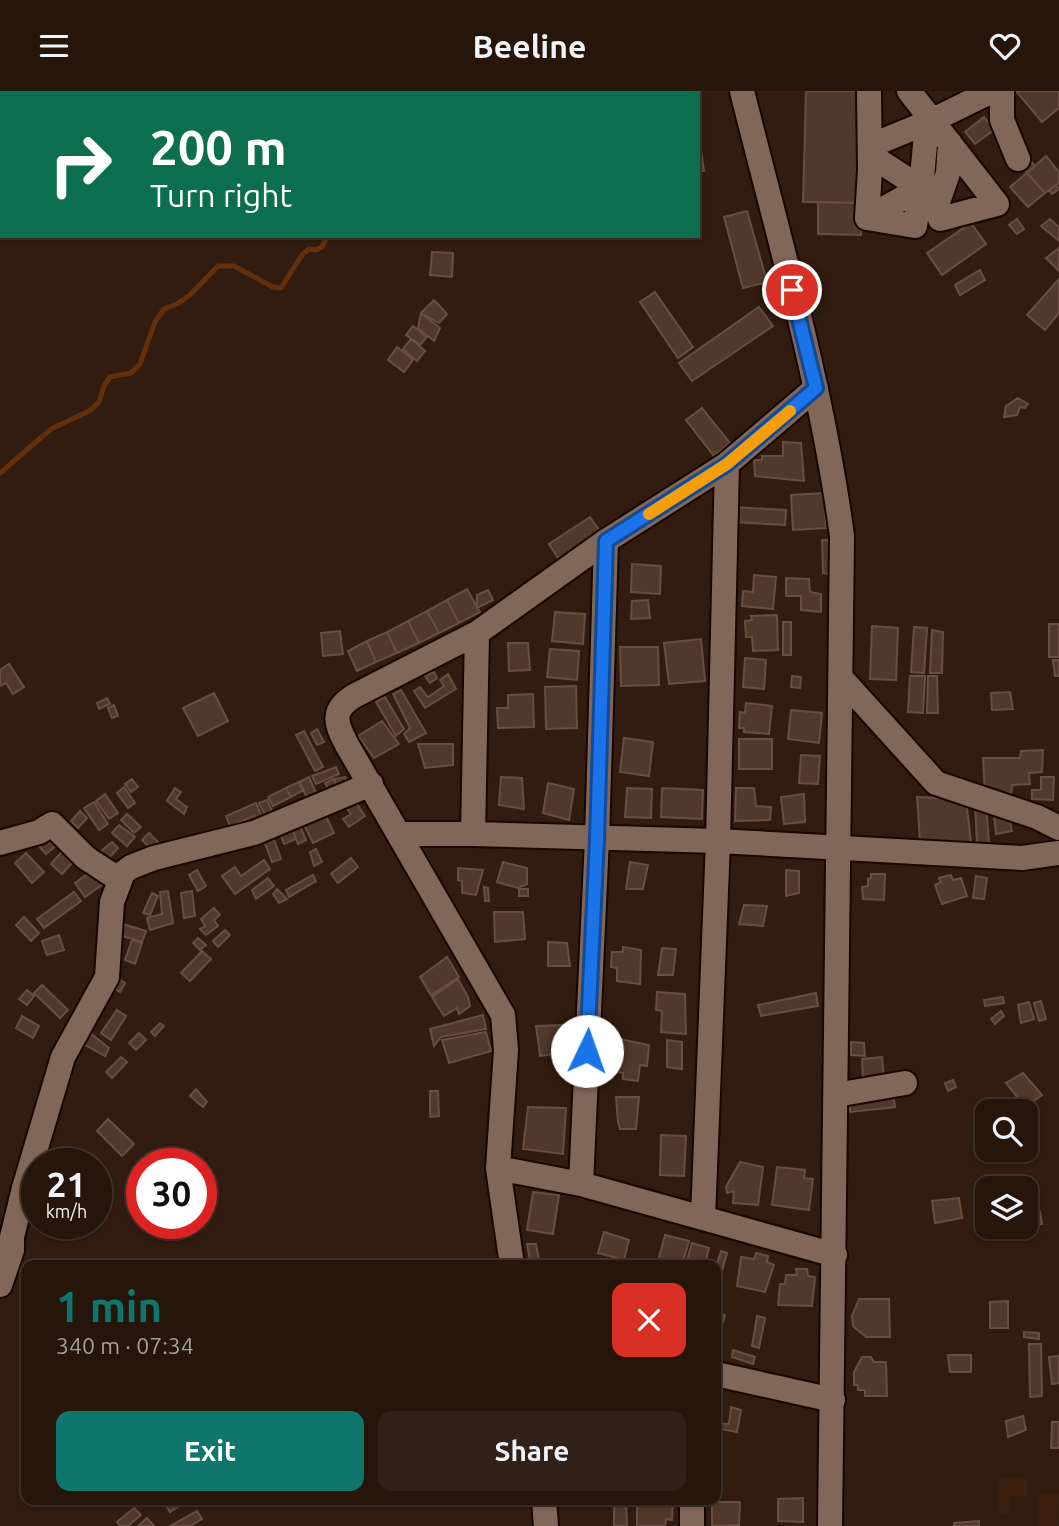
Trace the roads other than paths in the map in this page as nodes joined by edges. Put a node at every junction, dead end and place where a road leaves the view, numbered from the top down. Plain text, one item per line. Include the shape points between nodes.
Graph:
1 (742, 91) edge
2 (869, 91) edge
3 (909, 91) edge
4 (992, 91) edge
5 (1002, 91) edge
6 (953, 121) junction
7 (870, 151) junction
8 (1018, 159) dead end
9 (869, 183) junction
10 (920, 187) junction
11 (816, 388) junction
12 (727, 464) junction
13 (606, 541) junction
14 (477, 632) junction
15 (841, 678) junction
16 (371, 784) junction
17 (1059, 828) edge
18 (399, 834) junction
19 (473, 834) junction
20 (597, 839) junction
21 (718, 841) junction
22 (0, 843) edge
23 (840, 849) junction
24 (1059, 853) edge
25 (120, 880) junction
26 (905, 1083) dead end
27 (836, 1095) junction
28 (498, 1168) junction
29 (581, 1184) junction
30 (703, 1218) junction
31 (835, 1255) junction
32 (511, 1260) edge
33 (0, 1285) edge
34 (721, 1375) edge
35 (833, 1400) junction
36 (544, 1505) edge
37 (692, 1505) edge
38 (546, 1526) edge
39 (692, 1526) edge
40 (830, 1526) edge

1 - 11 street
2 - 7 street
3 - 6 street
4 - 6 street
5 - 8 street via 1002,120
6 - 7 street
6 - 10 street
7 - 9 street
7 - 10 street
9 - 10 street
9 - 10 street via 867,218 915,226
11 - 12 street
11 - 15 street via 842,537
12 - 13 street
12 - 21 street
13 - 14 street
13 - 20 street
14 - 16 street via 345,702 339,710 336,723
14 - 19 street
15 - 17 street via 936,783
15 - 23 street
16 - 18 street
16 - 25 street via 254,833 131,866
18 - 19 street
18 - 28 street via 502,1015 506,1050
19 - 20 street
20 - 21 street
20 - 29 street
21 - 23 street
21 - 30 street
22 - 25 street via 52,824 86,858
23 - 24 street via 1022,857
23 - 27 street
25 - 33 street via 112,902 107,977 63,1057
26 - 27 street
27 - 31 street
28 - 29 street
28 - 32 street
29 - 30 street
30 - 31 street
31 - 35 street
34 - 35 street
35 - 40 street
36 - 38 street
37 - 39 street

